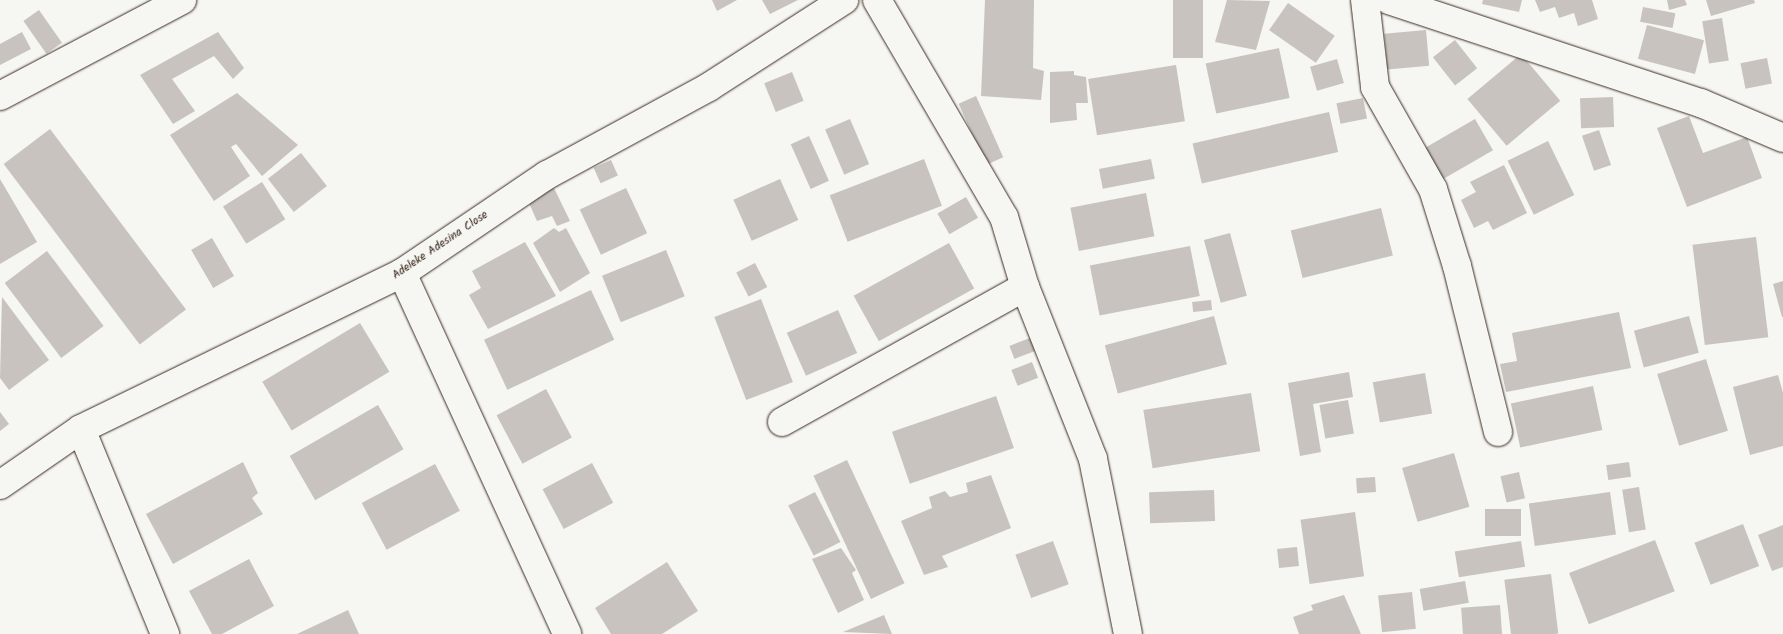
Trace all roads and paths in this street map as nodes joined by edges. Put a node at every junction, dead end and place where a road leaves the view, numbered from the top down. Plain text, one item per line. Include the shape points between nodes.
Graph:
1 (182, 0) edge
2 (844, 0) edge
3 (877, 0) edge
4 (1365, 0) edge
5 (1389, 0) edge
6 (0, 96) edge
7 (1783, 138) edge
8 (402, 273) junction
9 (1025, 287) junction
10 (782, 422) dead end
11 (81, 429) junction
12 (1498, 432) dead end
13 (0, 485) edge
14 (165, 634) edge
15 (567, 634) edge
16 (1128, 634) edge

1 - 6 street
2 - 8 street, Adeleke Adesina Close via 709,87 547,175
3 - 9 street via 1004,218
4 - 12 street via 1375,88 1433,189 1457,266
5 - 7 street via 1701,103
8 - 11 street, Adeleke Adesina Close
8 - 15 street
9 - 10 street
9 - 16 street via 1093,459
11 - 13 street, Adeleke Adesina Close
11 - 14 street

